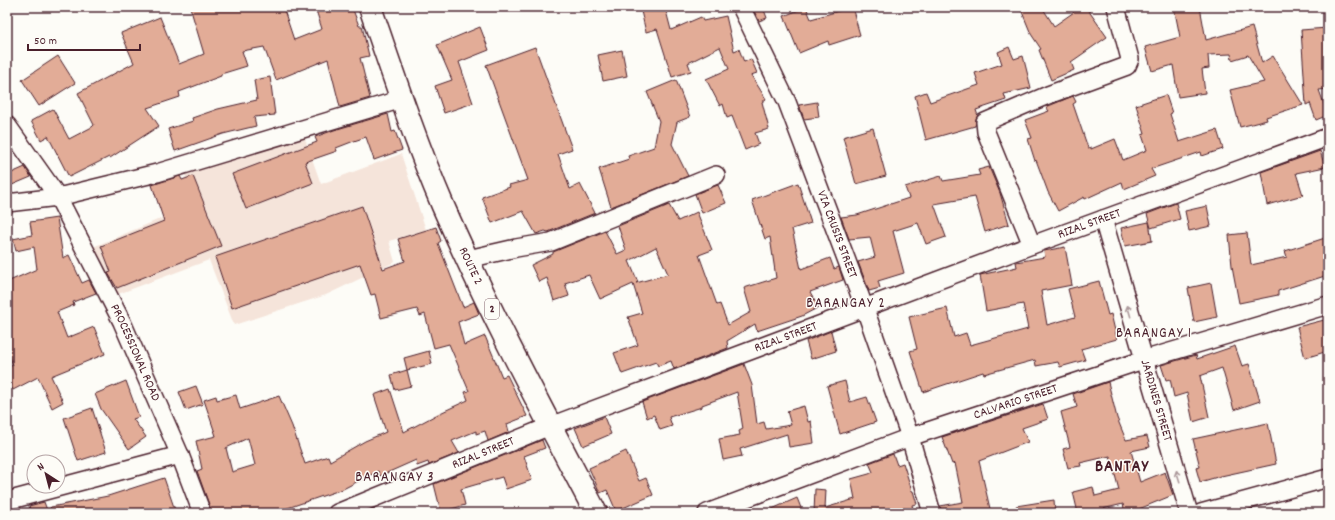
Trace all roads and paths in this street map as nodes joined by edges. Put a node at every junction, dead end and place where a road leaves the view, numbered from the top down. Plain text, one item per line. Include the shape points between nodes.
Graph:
1 (370, 7) edge
2 (741, 7) edge
3 (1116, 7) edge
4 (402, 99) junction
5 (7, 125) edge
6 (1328, 137) edge
7 (716, 175) dead end
8 (58, 197) junction
9 (7, 203) edge
10 (1103, 219) junction
11 (1032, 245) junction
12 (468, 259) junction
13 (1328, 305) edge
14 (865, 309) junction
15 (1144, 360) junction
16 (550, 426) junction
17 (910, 437) junction
18 (180, 455) junction
19 (1328, 478) edge
20 (7, 501) edge
21 (202, 513) edge
22 (337, 513) edge
23 (596, 513) edge
24 (707, 513) edge
25 (932, 513) edge
26 (1189, 513) edge
27 (1201, 513) edge

1 - 4 highway, ROUTE 2 / 2
2 - 14 street, VIA CRUSIS STREET via 788,102
3 - 11 street via 1130,59 1127,66 1048,95 985,122 986,132
4 - 8 street via 157,173
4 - 12 highway, ROUTE 2 / 2 via 443,206
5 - 8 street, PROCESSIONAL ROAD
6 - 10 street, RIZAL STREET
7 - 12 street via 551,242
8 - 9 street
8 - 18 street, PROCESSIONAL ROAD via 122,322
10 - 11 street, RIZAL STREET
15 -> 10 street, JARDINES STREET
11 - 14 street, RIZAL STREET
12 - 16 highway, ROUTE 2 / 2
13 - 15 street, CALVARIO STREET
14 - 16 street, RIZAL STREET
14 - 17 street, VIA CRUSIS STREET
15 - 17 street, CALVARIO STREET
26 -> 15 street, JARDINES STREET
16 - 22 street, RIZAL STREET
16 - 23 highway, ROUTE 2 / 2
17 - 24 street, CALVARIO STREET
17 - 25 street, VIA CRUSIS STREET
18 - 20 street
18 - 21 street, PROCESSIONAL ROAD
19 - 27 street

